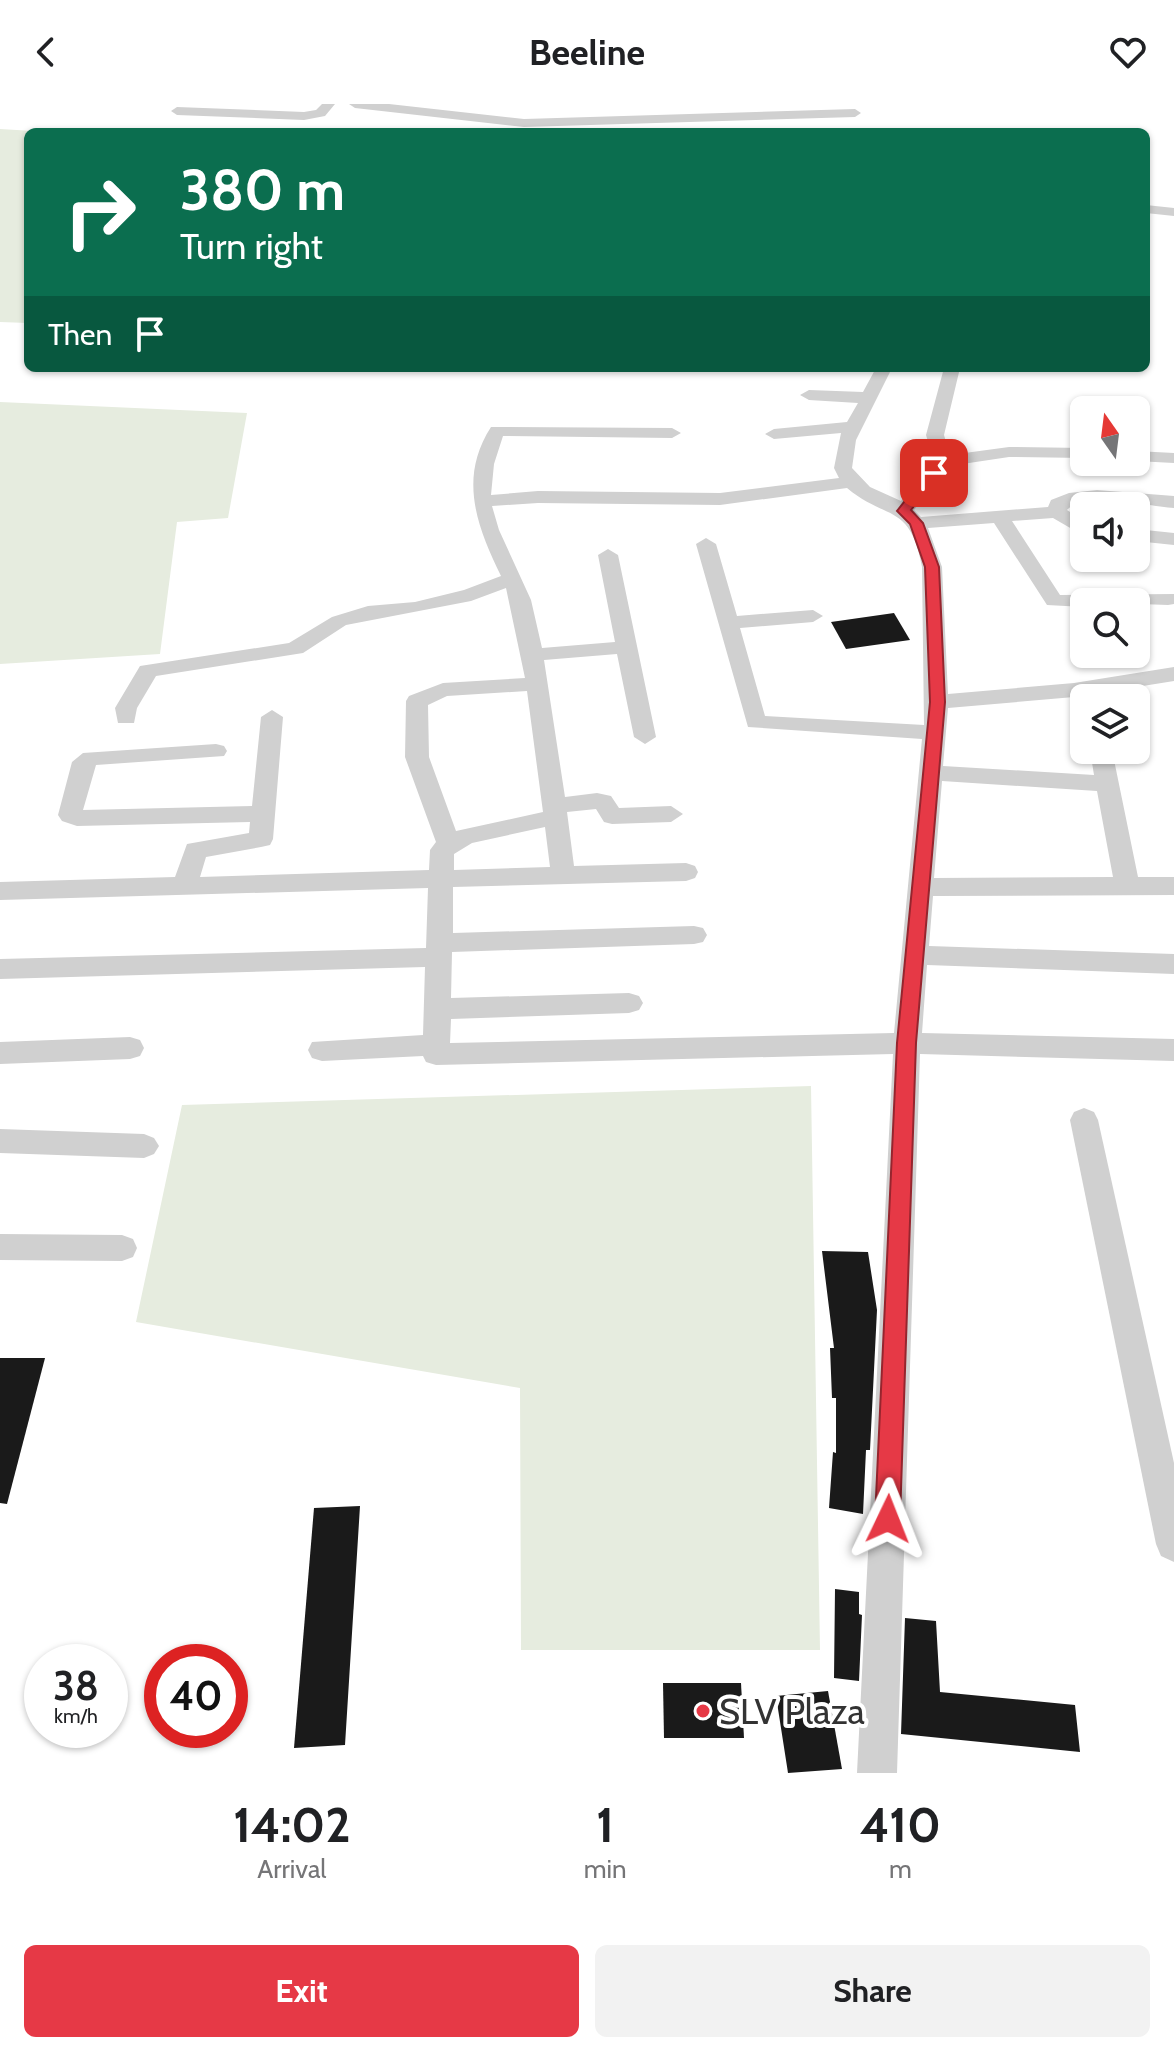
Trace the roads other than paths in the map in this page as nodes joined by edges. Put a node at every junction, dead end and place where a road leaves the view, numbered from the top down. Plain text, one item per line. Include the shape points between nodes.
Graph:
1 (329, 104) edge
2 (355, 104) edge
3 (852, 109) edge
4 (177, 111) dead end
5 (864, 128) edge
6 (1150, 209) edge
7 (1174, 212) edge
8 (882, 372) edge
9 (951, 372) edge
10 (809, 395) dead end
11 (869, 398) junction
12 (672, 433) dead end
13 (851, 434) junction
14 (781, 439) dead end
15 (1070, 453) edge
16 (1150, 457) edge
17 (1174, 458) edge
18 (943, 461) junction
19 (850, 482) junction
20 (482, 501) junction
21 (1174, 502) edge
22 (1057, 512) junction
23 (999, 516) junction
24 (910, 517) junction
25 (1070, 521) edge
26 (1150, 536) edge
27 (1174, 539) edge
28 (706, 544) dead end
29 (608, 555) dead end
30 (513, 578) junction
31 (1168, 599) dead end
32 (813, 616) dead end
33 (728, 623) junction
34 (627, 647) junction
35 (531, 655) junction
36 (1174, 674) edge
37 (535, 684) junction
38 (1134, 684) edge
39 (1070, 698) edge
40 (937, 702) junction
41 (272, 717) dead end
42 (126, 718) dead end
43 (935, 733) junction
44 (645, 737) dead end
45 (216, 751) dead end
46 (1105, 764) edge
47 (932, 773) junction
48 (1110, 784) junction
49 (554, 811) junction
50 (263, 814) junction
51 (671, 814) dead end
52 (449, 843) junction
53 (686, 872) dead end
54 (563, 875) junction
55 (439, 879) junction
56 (185, 886) junction
57 (1127, 886) junction
58 (1174, 886) edge
59 (923, 887) junction
60 (0, 891) edge
61 (694, 935) dead end
62 (439, 950) junction
63 (917, 955) junction
64 (1174, 964) edge
65 (0, 969) edge
66 (629, 1003) dead end
67 (437, 1009) junction
68 (907, 1043) junction
69 (436, 1045) junction
70 (130, 1048) dead end
71 (322, 1050) dead end
72 (1174, 1050) edge
73 (0, 1053) edge
74 (1084, 1120) dead end
75 (0, 1141) edge
76 (144, 1146) dead end
77 (0, 1247) edge
78 (122, 1248) dead end
79 (1174, 1544) edge
80 (877, 1773) edge

1 - 4 street via 320,113 304,116
2 - 3 street via 524,123
3 - 5 street
6 - 7 street
8 - 11 street
9 - 18 street via 935,435
10 - 11 street
11 - 13 street
12 - 20 street via 497,431 487,457
13 - 14 street
13 - 19 street via 842,460
15 - 18 street via 1009,452
16 - 17 street
18 - 24 street
19 - 20 street via 720,499
19 - 24 street
20 - 30 street via 485,521
21 - 22 street via 1071,498 1058,504
22 - 23 street
22 - 25 street
23 - 24 street
23 - 31 street via 1054,601
24 - 40 street via 932,567
26 - 27 street
28 - 33 street
29 - 34 street
30 - 35 street
30 - 42 street via 471,595 339,621 295,648 148,671 126,708
32 - 33 street
33 - 43 street via 756,722
34 - 35 street
34 - 44 street
35 - 37 street
36 - 38 street
37 - 49 street
37 - 52 street via 443,690 417,701 413,721 418,771
39 - 40 street
40 - 43 street
41 - 50 street
43 - 47 street
45 - 50 street via 91,758 84,762 70,815
46 - 48 street
47 - 48 street
47 - 59 street
48 - 57 street
49 - 51 street via 597,801 612,816
49 - 52 street
49 - 54 street
50 - 56 street via 257,842 204,847 193,853
52 - 55 street via 440,857
53 - 54 street
54 - 55 street
55 - 56 street
55 - 62 street
56 - 60 street
57 - 58 street
57 - 59 street
59 - 63 street
61 - 62 street
62 - 65 street
62 - 67 street
63 - 64 street
63 - 68 street
66 - 67 street
67 - 69 street
68 - 69 street via 436,1054
68 - 72 street
68 - 80 street
69 - 71 street
70 - 73 street
74 - 79 street
75 - 76 street
77 - 78 street

